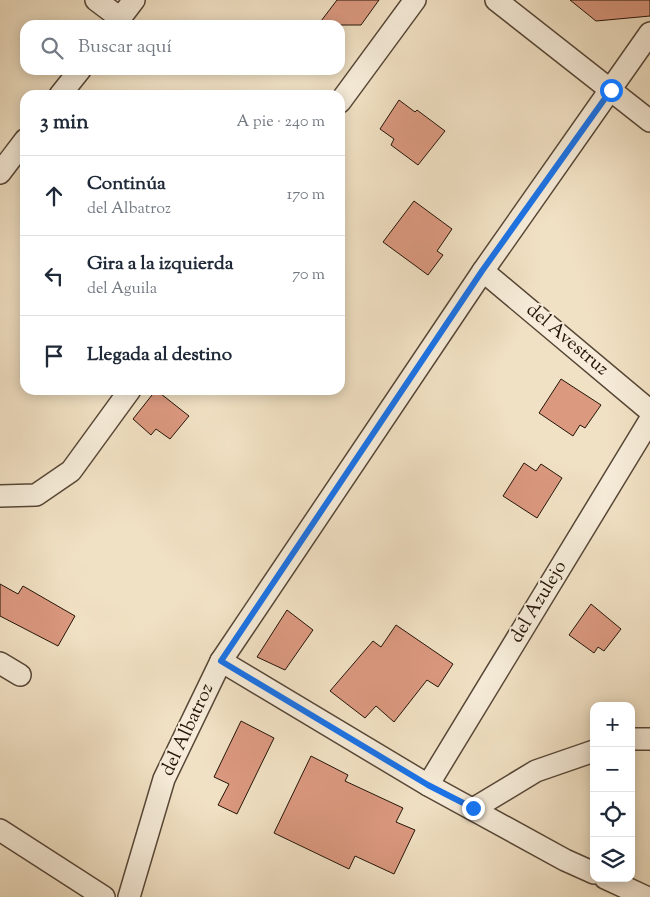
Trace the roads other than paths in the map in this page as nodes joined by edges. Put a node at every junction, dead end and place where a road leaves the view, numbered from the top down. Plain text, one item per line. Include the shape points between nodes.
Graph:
1 (96, 0) edge
2 (134, 0) edge
3 (414, 0) edge
4 (496, 0) edge
5 (115, 20) edge
6 (119, 20) edge
7 (650, 33) edge
8 (76, 75) edge
9 (64, 90) edge
10 (611, 90) junction
11 (345, 95) edge
12 (650, 121) edge
13 (20, 146) edge
14 (0, 172) edge
15 (482, 271) junction
16 (126, 395) edge
17 (650, 411) edge
18 (650, 420) edge
19 (0, 496) edge
20 (221, 661) junction
21 (0, 663) edge
22 (20, 676) dead end
23 (635, 739) edge
24 (650, 739) edge
25 (590, 752) edge
26 (428, 785) junction
27 (473, 808) junction
28 (0, 830) edge
29 (590, 871) edge
30 (614, 882) edge
31 (104, 897) edge
32 (129, 897) edge
33 (646, 897) edge

1 - 5 street
2 - 6 street
3 - 11 street
4 - 10 street
7 - 10 street, del Albatroz
8 - 9 street
10 - 12 street
10 - 15 street, del Albatroz
13 - 14 street
15 - 17 street, del Avestruz
15 - 20 street, del Albatroz
16 - 19 street via 71,471 36,494
18 - 26 street, del Azulejo
20 - 26 street
20 - 32 street, del Albatroz via 164,779
21 - 22 street
23 - 24 street
25 - 27 street via 536,771
26 - 27 street
27 - 29 street
28 - 31 street
30 - 33 street

